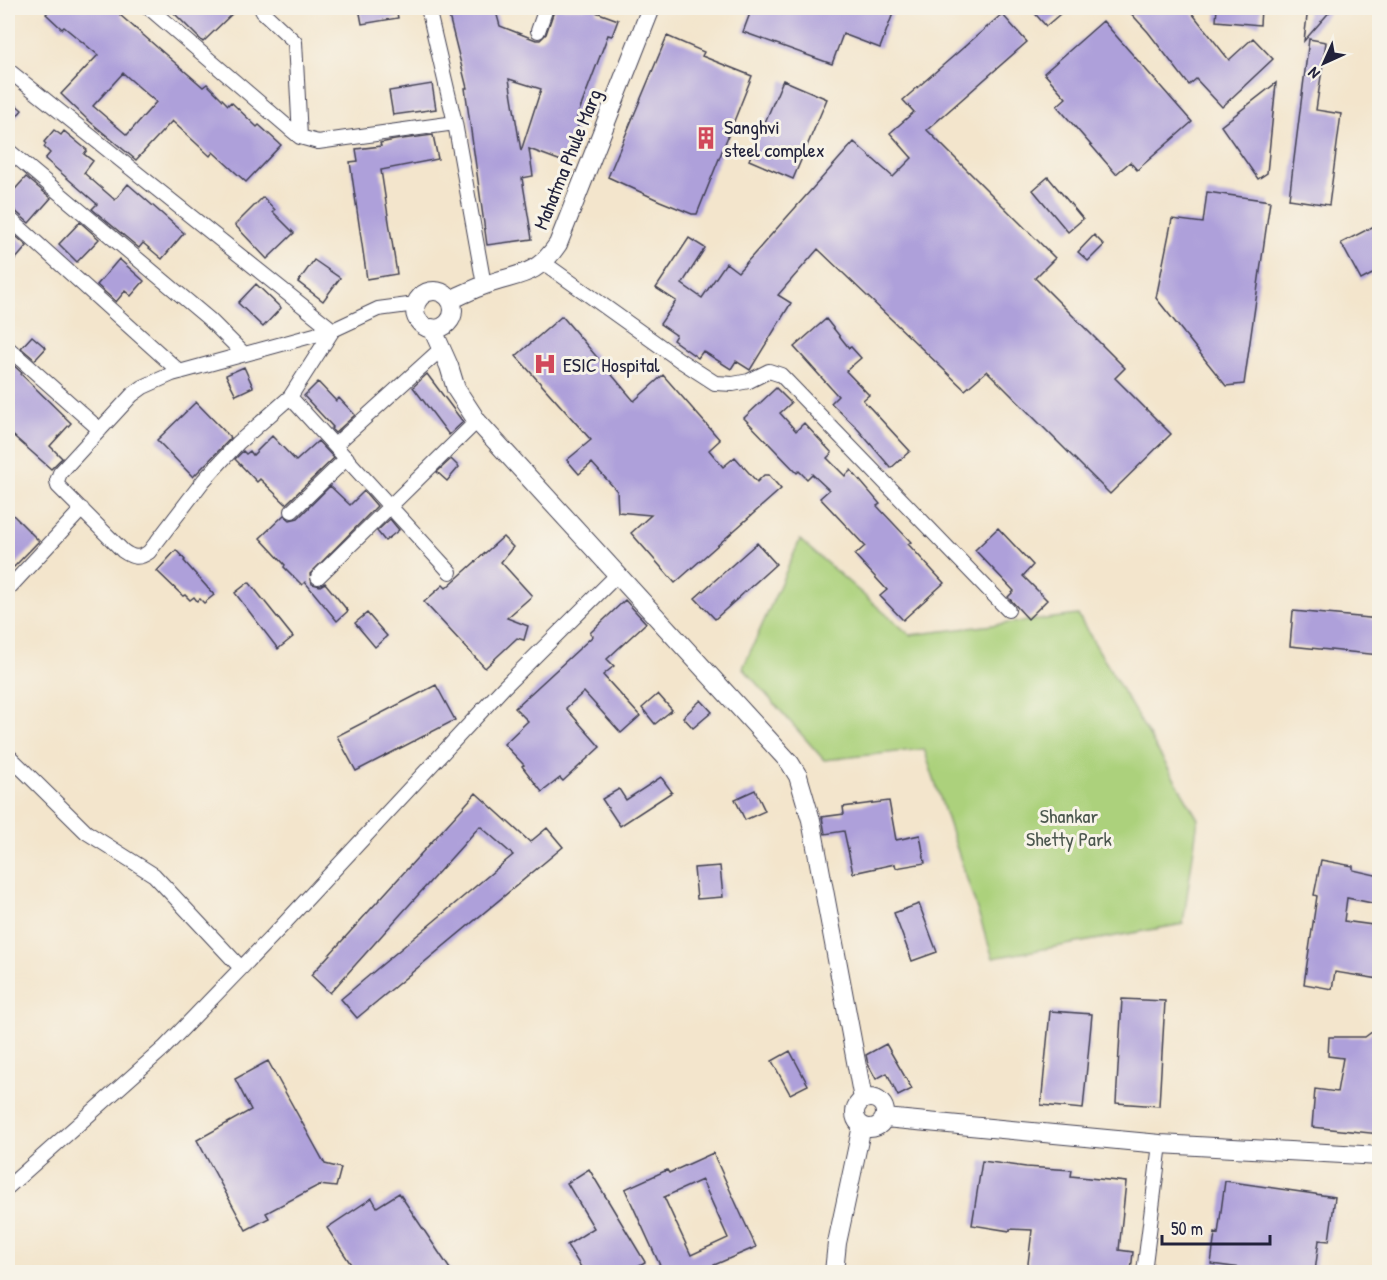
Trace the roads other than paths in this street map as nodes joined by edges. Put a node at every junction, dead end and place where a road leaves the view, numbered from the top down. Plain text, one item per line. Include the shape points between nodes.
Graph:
1 (149, 8) edge
2 (261, 8) edge
3 (428, 8) edge
4 (546, 8) edge
5 (651, 8) edge
6 (538, 31) dead end
7 (10, 77) edge
8 (455, 123) junction
9 (300, 137) junction
10 (8, 150) edge
11 (8, 218) edge
12 (544, 263) junction
13 (484, 285) junction
14 (450, 300) junction
15 (416, 304) junction
16 (432, 328) junction
17 (333, 330) junction
18 (8, 348) edge
19 (441, 349) junction
20 (244, 354) junction
21 (180, 372) junction
22 (290, 397) junction
23 (477, 421) junction
24 (100, 430) junction
25 (335, 445) junction
26 (347, 458) junction
27 (390, 506) junction
28 (82, 509) junction
29 (292, 511) dead end
30 (450, 572) dead end
31 (617, 575) junction
32 (318, 577) dead end
33 (8, 589) edge
34 (1008, 610) dead end
35 (8, 755) edge
36 (241, 968) junction
37 (863, 1099) junction
38 (885, 1118) junction
39 (862, 1126) junction
40 (1160, 1144) junction
41 (1380, 1156) edge
42 (8, 1187) edge
43 (834, 1272) edge
44 (1144, 1272) edge

1 - 9 street
2 - 9 street via 295,42
3 - 8 street
4 - 6 street
5 - 12 street, Mahatma Phule Marg via 558,244
7 - 17 street
8 - 9 street via 318,142
8 - 13 street
10 - 20 street via 209,319
11 - 21 street
12 - 13 street via 534,270
12 - 34 street via 715,383 749,381 769,371 781,375
13 - 14 street
14 - 15 street via 432,291 421,296
14 - 16 street via 453,310 449,321
15 - 16 street via 417,319
15 - 17 street via 378,309
16 - 19 street
17 - 20 street
17 - 22 street
18 - 24 street
19 - 23 street via 456,389
19 - 25 street
20 - 21 street
21 - 24 street via 142,387
22 - 25 street
22 - 28 street via 238,443 140,558 123,551
23 - 27 street
23 - 31 street
24 - 28 street via 57,481
25 - 26 street
26 - 27 street
26 - 29 street
27 - 30 street
27 - 32 street
28 - 33 street
31 - 36 street via 504,687
31 - 37 street via 798,776 811,820
35 - 36 street via 86,832 154,875
36 - 42 street via 164,1048
37 - 38 street via 878,1100 884,1106
37 - 39 street via 855,1112
38 - 39 street via 877,1127
38 - 40 street
39 - 43 street
40 - 41 street
40 - 44 street

